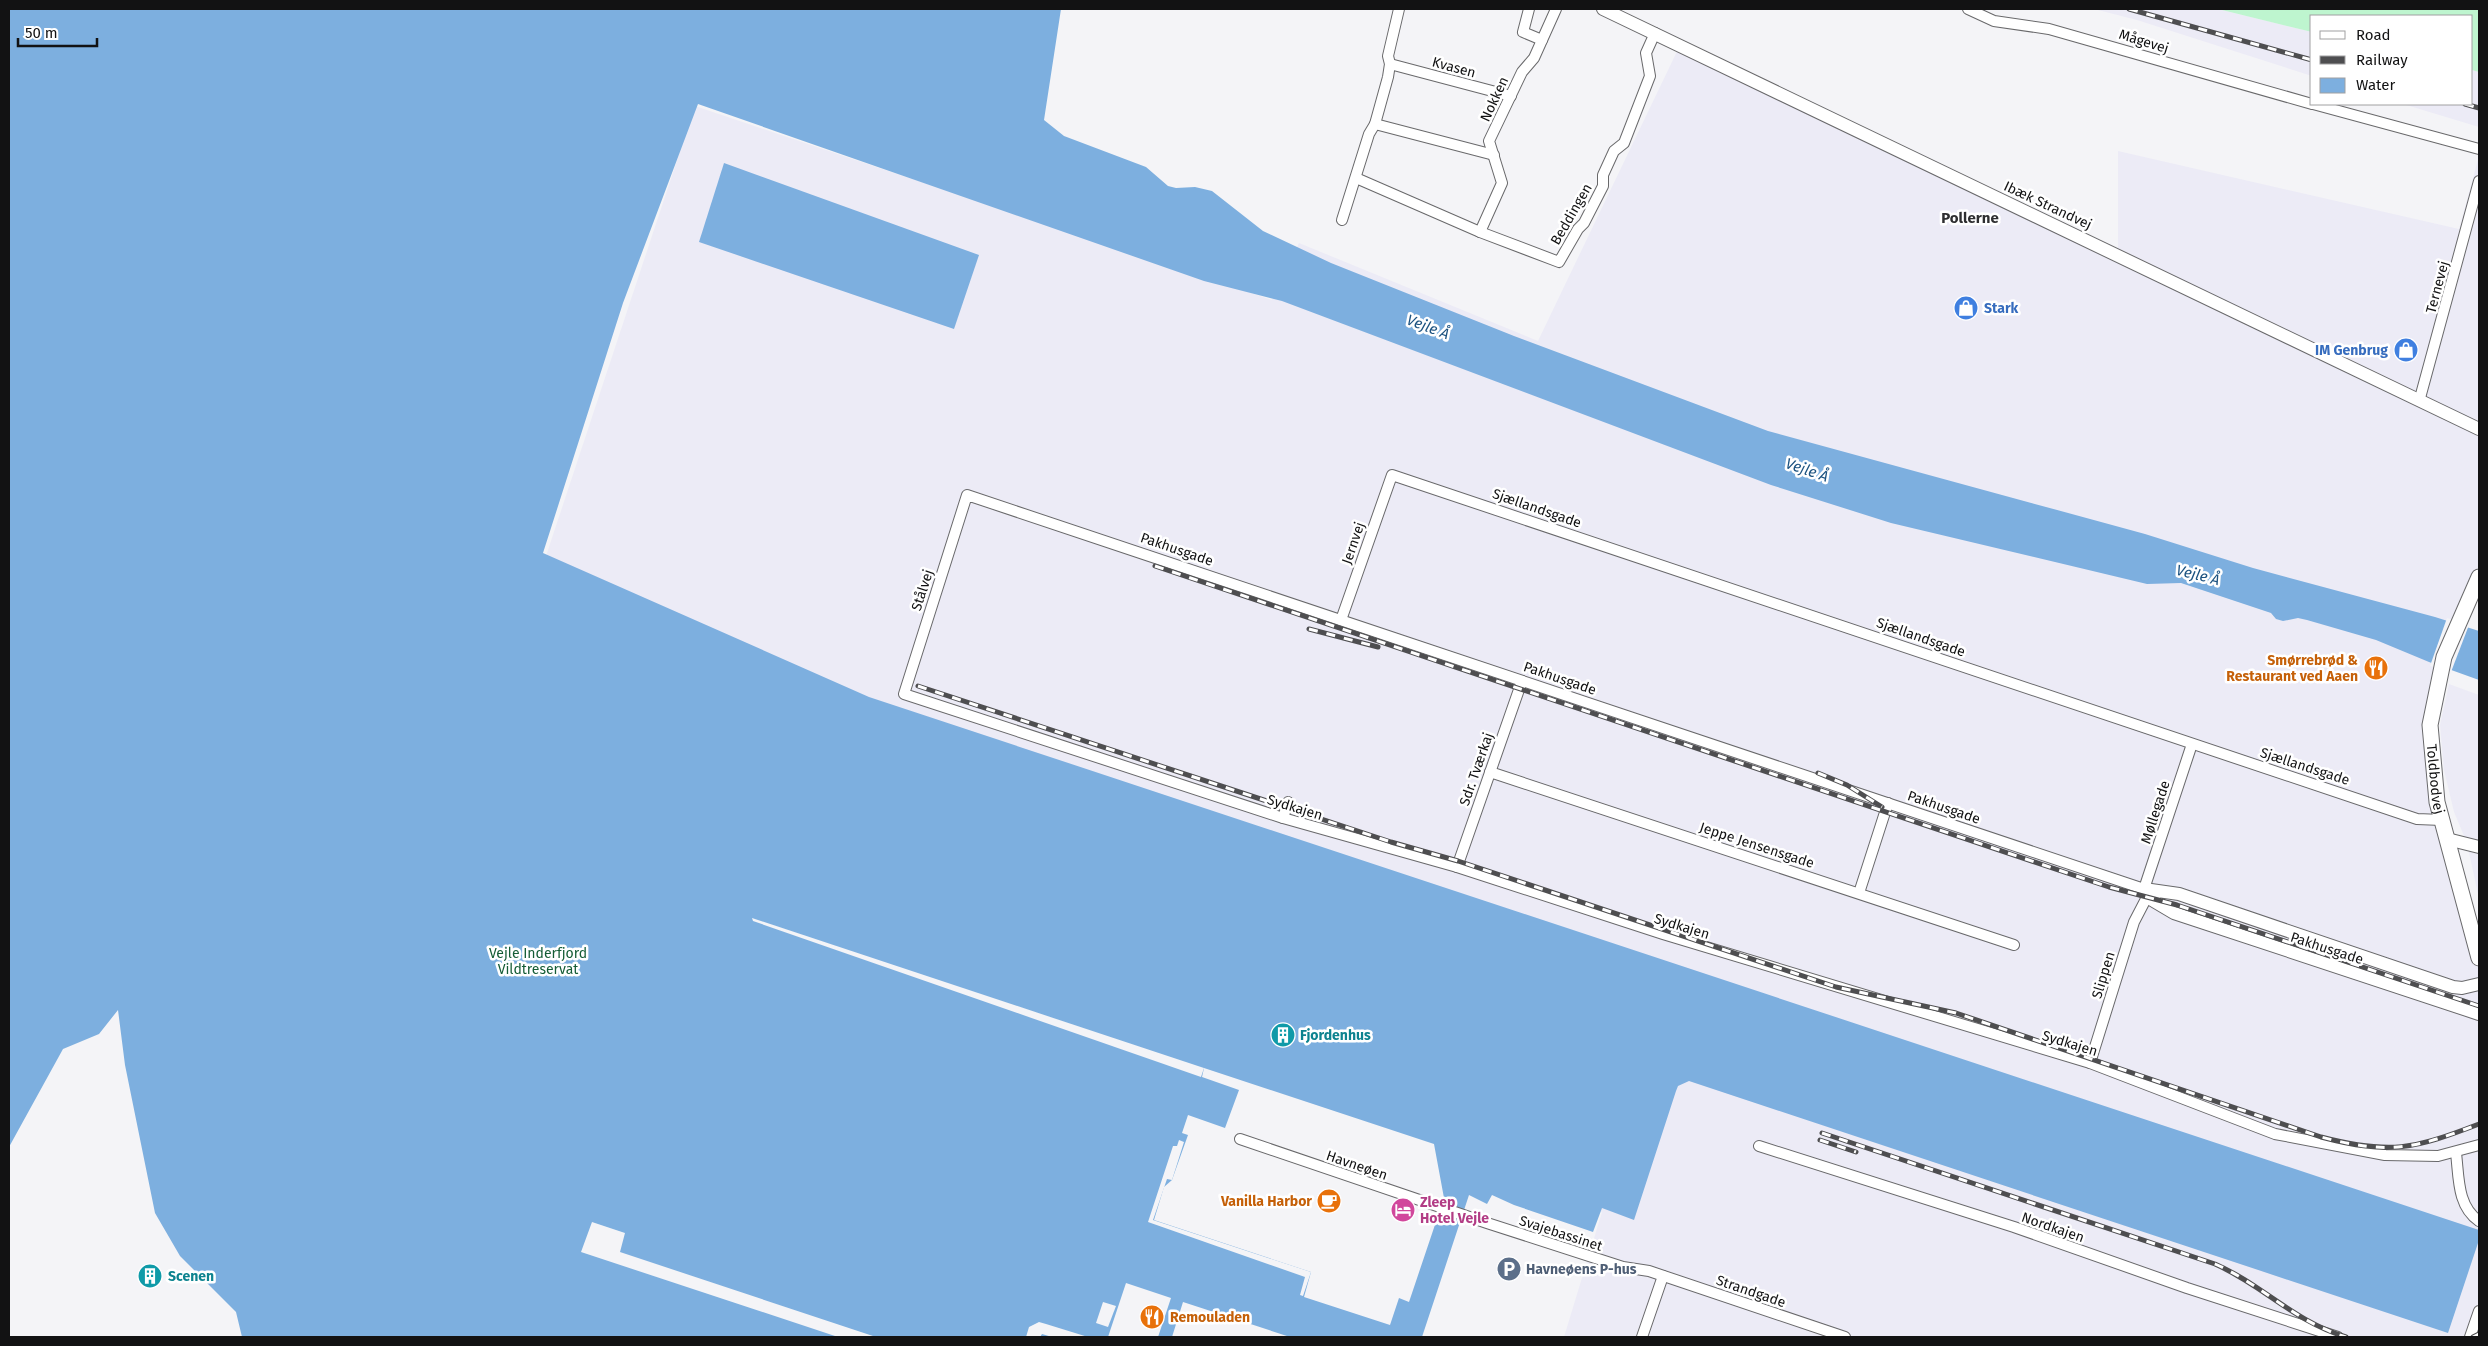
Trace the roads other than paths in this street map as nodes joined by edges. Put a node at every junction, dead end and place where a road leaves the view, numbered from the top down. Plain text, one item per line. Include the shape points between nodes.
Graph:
1 (1399, 9) edge
2 (1529, 9) edge
3 (1556, 9) edge
4 (1603, 9) edge
5 (1968, 9) edge
6 (1654, 34) junction
7 (1542, 40) junction
8 (1390, 64) junction
9 (1511, 96) junction
10 (2310, 103) edge
11 (2316, 105) edge
12 (1375, 124) junction
13 (2479, 149) edge
14 (1494, 155) junction
15 (1356, 178) junction
16 (2479, 182) edge
17 (1342, 220) dead end
18 (1480, 232) junction
19 (2420, 398) junction
20 (2479, 428) edge
21 (1392, 475) joint
22 (967, 495) joint
23 (2479, 577) edge
24 (2479, 591) edge
25 (2465, 608) junction
26 (1340, 620) junction
27 (1522, 681) junction
28 (904, 694) joint
29 (2192, 744) junction
30 (1490, 772) junction
31 (1288, 802) dead end
32 (1888, 803) junction
33 (1283, 818) junction
34 (2442, 820) junction
35 (2447, 839) junction
36 (2479, 847) edge
37 (1456, 867) junction
38 (1859, 893) junction
39 (2145, 893) junction
40 (2014, 945) dead end
41 (2479, 958) edge
42 (2479, 984) edge
43 (2479, 1014) edge
44 (2090, 1063) junction
45 (1240, 1139) dead end
46 (2479, 1145) edge
47 (1759, 1146) dead end
48 (2456, 1153) junction
49 (1465, 1216) joint
50 (2479, 1221) edge
51 (1649, 1272) joint
52 (1662, 1276) junction
53 (2479, 1311) edge
54 (1642, 1337) edge
55 (1845, 1337) edge
56 (2338, 1337) edge
57 (2470, 1337) edge

1 - 8 street via 1388,56
2 - 7 street via 1523,32
3 - 7 street, Nokken
4 - 6 street, Ibæk Strandvej
5 - 10 street, Mågevej via 1994,21 2048,29
6 - 18 street, Beddingen via 1646,53 1650,76 1624,142 1614,151 1603,175 1603,186 1559,262
6 - 19 street, Ibæk Strandvej
7 - 9 street, Nokken
8 - 9 street, Kvasen
8 - 12 street
9 - 14 street, Nokken via 1489,142
11 - 13 street, Mågevej
12 - 14 street
12 - 15 street
14 - 18 street, Nokken via 1502,183
15 - 17 street
15 - 18 street, Beddingen
16 - 19 street, Ternevej
19 - 20 street, Ibæk Strandvej
21 - 26 street, Jernvej
21 - 29 street, Sjællandsgade
22 - 26 street, Pakhusgade
22 - 28 street, Stålvej
23 - 25 main road, Toldbodvej
24 - 25 main road, Toldbodvej
25 - 34 main road, Toldbodvej via 2439,674 2430,725
26 - 27 street, Pakhusgade
27 - 30 street, Sdr. Tværkaj
27 - 32 street, Pakhusgade
28 - 33 street, Sydkajen
29 - 34 street, Sjællandsgade via 2417,819
29 - 39 street, Møllegade
30 - 37 street, Sdr. Tværkaj
30 - 38 street, Jeppe Jensensgade
31 - 33 street
32 - 38 street
32 - 39 street, Pakhusgade
33 - 37 street, Sydkajen
34 - 35 main road, Toldbodvej
35 - 36 street
35 - 41 main road, Toldbodvej
37 - 44 street, Sydkajen via 1748,961
38 - 40 street, Jeppe Jensensgade
39 - 42 street, Pakhusgade via 2179,894 2453,987
39 - 43 street, Pakhusgade via 2174,913
39 - 44 street, Slippen
44 - 48 street, Sydkajen via 2274,1134 2385,1155
45 - 49 street, Havneøen
46 - 48 street, Sydkajen
47 - 56 street, Nordkajen
48 - 50 street via 2464,1203
49 - 51 street, Svajebassinet
51 - 52 street, Strandgade
52 - 54 street
52 - 55 street, Strandgade
53 - 57 street

